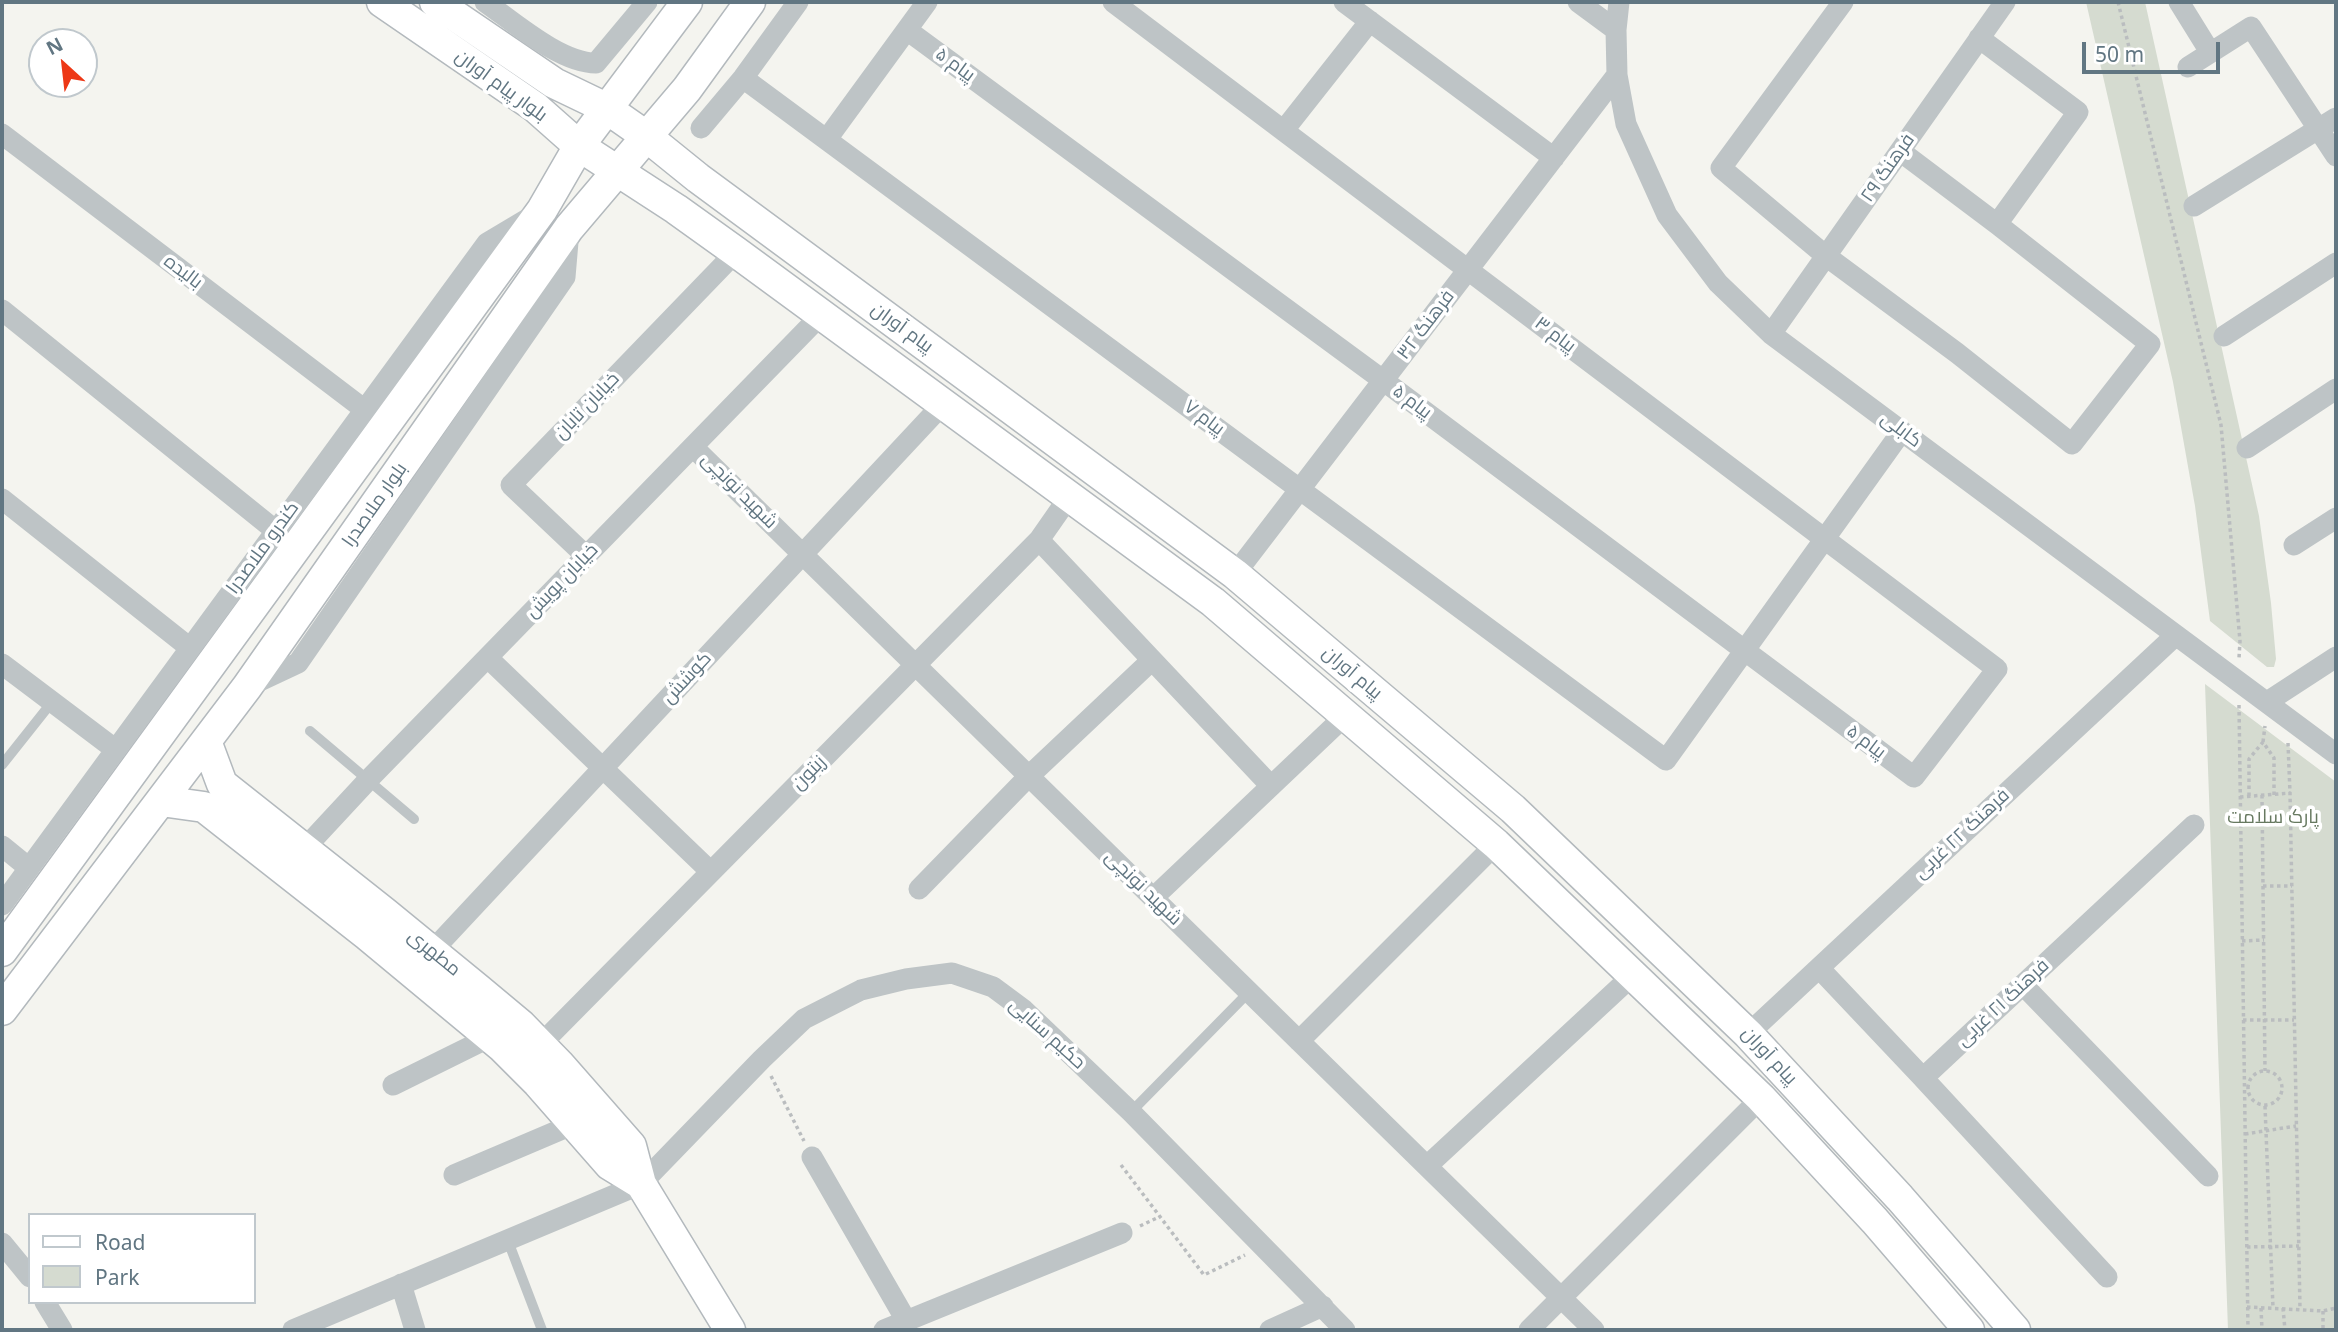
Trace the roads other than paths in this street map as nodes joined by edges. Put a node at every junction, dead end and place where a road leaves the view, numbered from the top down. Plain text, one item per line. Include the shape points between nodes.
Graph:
1 (382, 2) edge
2 (435, 2) edge
3 (485, 2) edge
4 (647, 2) edge
5 (687, 2) edge
6 (750, 2) edge
7 (798, 2) edge
8 (927, 2) edge
9 (1113, 2) edge
10 (1344, 2) edge
11 (1578, 2) edge
12 (1619, 2) edge
13 (1843, 2) edge
14 (2005, 2) edge
15 (2179, 2) edge
16 (1370, 21) junction
17 (907, 30) junction
18 (1616, 30) junction
19 (1979, 38) junction
20 (2210, 52) junction
21 (645, 59) junction
22 (2189, 67) dead end
23 (1617, 75) junction
24 (743, 78) junction
25 (554, 83) junction
26 (687, 89) junction
27 (535, 107) junction
28 (606, 108) junction
29 (2327, 123) edge
30 (701, 128) dead end
31 (1284, 130) junction
32 (2, 134) edge
33 (646, 136) junction
34 (827, 139) junction
35 (579, 146) junction
36 (1899, 151) junction
37 (2336, 156) edge
38 (1554, 158) junction
39 (617, 173) junction
40 (698, 178) junction
41 (2194, 205) dead end
42 (676, 209) junction
43 (542, 210) junction
44 (1997, 224) junction
45 (569, 228) junction
46 (736, 252) junction
47 (1826, 256) junction
48 (2336, 263) edge
49 (1469, 269) junction
50 (2, 310) edge
51 (821, 315) junction
52 (1771, 334) junction
53 (2224, 336) dead end
54 (1384, 381) junction
55 (2336, 390) edge
56 (942, 404) junction
57 (365, 410) junction
58 (1902, 431) junction
59 (693, 447) junction
60 (2247, 448) dead end
61 (1300, 489) junction
62 (1069, 497) junction
63 (2, 499) edge
64 (2336, 518) edge
65 (276, 531) junction
66 (1825, 539) junction
67 (1039, 540) junction
68 (2294, 545) dead end
69 (802, 554) junction
70 (586, 556) junction
71 (1236, 574) junction
72 (2176, 635) junction
73 (190, 648) junction
74 (1744, 651) junction
75 (2336, 657) edge
76 (488, 658) junction
77 (1152, 660) junction
78 (2, 664) edge
79 (916, 665) junction
80 (52, 702) junction
81 (2267, 702) junction
82 (1346, 715) junction
83 (310, 731) dead end
84 (206, 741) junction
85 (116, 750) junction
86 (2336, 754) edge
87 (2, 765) edge
88 (603, 768) junction
89 (1029, 776) junction
90 (1914, 778) joint
91 (369, 779) junction
92 (1271, 786) junction
93 (213, 796) junction
94 (161, 801) junction
95 (414, 818) dead end
96 (2194, 825) dead end
97 (1496, 844) junction
98 (2, 846) edge
99 (304, 849) junction
100 (29, 867) junction
101 (711, 873) junction
102 (1585, 879) junction
103 (919, 889) dead end
104 (1153, 898) junction
105 (2, 905) edge
106 (1559, 905) junction
107 (2, 951) edge
108 (432, 951) junction
109 (1819, 968) junction
110 (1632, 976) junction
111 (2023, 985) junction
112 (1249, 992) junction
113 (2, 1010) edge
114 (1748, 1034) junction
115 (490, 1037) junction
116 (1298, 1041) junction
117 (541, 1044) junction
118 (1923, 1078) junction
119 (393, 1085) dead end
120 (1761, 1098) junction
121 (1131, 1112) junction
122 (574, 1124) junction
123 (812, 1157) road end
124 (1427, 1167) junction
125 (454, 1175) dead end
126 (2208, 1176) dead end
127 (641, 1184) junction
128 (1122, 1233) dead end
129 (508, 1241) junction
130 (2, 1243) edge
131 (28, 1276) edge
132 (2107, 1277) dead end
133 (401, 1284) junction
134 (1560, 1297) junction
135 (46, 1304) edge
136 (1324, 1306) junction
137 (907, 1322) junction
138 (298, 1329) edge
139 (62, 1330) edge
140 (415, 1330) edge
141 (542, 1330) edge
142 (730, 1330) edge
143 (884, 1330) edge
144 (1270, 1330) edge
145 (1345, 1330) edge
146 (1529, 1330) edge
147 (1594, 1330) edge
148 (1969, 1330) edge
149 (2015, 1330) edge

1 - 27 main road, بلوار پیام آوران
2 - 25 main road, بلوار پیام آوران
3 - 4 street via 546,45 583,63 596,63
5 - 21 main road, بلوار ملاصدرا
6 - 26 main road, بلوار ملاصدرا
7 - 24 street
8 - 17 street
9 - 31 street, پیام ۳
10 - 16 street
11 - 18 street
12 - 18 street, کابلی
13 - 47 street via 1721,168
14 - 19 street, فرهنگ ۲۹
15 - 20 street
16 - 31 street
16 - 38 street
17 - 34 street
17 - 54 street, پیام ۵
18 - 23 street, کابلی
19 - 36 street, فرهنگ ۲۹
19 - 44 street via 2078,112
20 - 22 street
20 - 29 street via 2251,27
21 - 26 main road via 660,79
21 - 28 main road, بلوار ملاصدرا
23 - 38 street, فرهنگ ۳۲
23 - 52 street, کابلی via 1626,124 1667,215 1718,283
24 - 30 street
24 - 34 street, پیام ۷
25 - 27 main road via 555,98
25 - 28 main road, بلوار پیام آوران
26 - 33 main road, بلوار ملاصدرا
27 - 35 main road, بلوار پیام آوران
28 - 33 main road, پیام آوران
28 - 35 main road, بلوار ملاصدرا
29 - 37 street
29 - 41 street
31 - 49 street, پیام ۳
32 - 57 street, بالیده
33 - 39 main road, بلوار ملاصدرا
33 - 40 main road, پیام آوران
34 - 61 street, پیام ۷
35 - 39 main road, بلوار پیام آوران
35 - 43 main road, بلوار ملاصدرا
36 - 44 street
36 - 47 street, فرهنگ ۲۹
38 - 49 street, فرهنگ ۳۲
39 - 42 main road, پیام آوران
39 - 45 main road, بلوار ملاصدرا
40 - 42 main road via 686,179 676,187
40 - 71 main road, پیام آوران
42 - 46 main road, پیام آوران
43 - 45 main road via 559,205 571,219
43 - 57 street, کندرو ملاصدرا via 486,243
43 - 107 main road, بلوار ملاصدرا
44 - 47 street via 2150,344 2072,444
45 - 84 main road, بلوار ملاصدرا
46 - 51 main road, پیام آوران
46 - 70 street, خیابان تابان via 511,485
47 - 52 street, فرهنگ ۲۹
48 - 53 street
49 - 54 street, فرهنگ ۳۲
49 - 66 street, پیام ۳
50 - 65 street
51 - 56 main road, پیام آوران
51 - 59 street, خیابان پویش
52 - 58 street, کابلی
54 - 61 street, فرهنگ ۳۲
54 - 74 street, پیام ۵
55 - 60 street
56 - 62 main road, پیام آوران
56 - 69 street, کوشش
57 - 65 street, کندرو ملاصدرا
58 - 66 street
58 - 72 street, کابلی
59 - 69 street, شهید نونچی
59 - 70 street, خیابان پویش
61 - 71 street, فرهنگ ۳۲
61 - 74 street, پیام ۷ via 1665,760
62 - 67 street, زیتون
62 - 82 main road, پیام آوران via 1213,602
63 - 73 street
64 - 68 street
65 - 73 street, کندرو ملاصدرا
66 - 74 street
66 - 90 street, پیام ۳ via 1997,669
67 - 77 street
67 - 79 street, زیتون
69 - 79 street, شهید نونچی
69 - 88 street, کوشش
70 - 76 street, خیابان پویش
71 - 102 main road, پیام آوران via 1513,809
72 - 81 street, کابلی
72 - 109 street, فرهنگ ۲۲ غربی
73 - 85 street, کندرو ملاصدرا
74 - 90 street, پیام ۵
75 - 81 street
76 - 88 street
76 - 91 street, خیابان پویش
77 - 89 street
77 - 92 street
78 - 80 street
79 - 89 street, شهید نونچی
79 - 101 street, زیتون
80 - 85 street
80 - 87 lane
81 - 86 street, کابلی
82 - 92 street
82 - 97 main road, پیام آوران
83 - 91 lane
84 - 93 main road
84 - 94 main road, بلوار ملاصدرا
85 - 100 street, کندرو ملاصدرا
88 - 101 street
88 - 108 street, کوشش
89 - 103 street
89 - 104 street, شهید نونچی
91 - 95 lane
91 - 99 street, خیابان پویش
92 - 104 street
93 - 94 main road
93 - 99 main road, مطهری
93 - 115 main road, مطهری via 367,935
94 - 113 main road, بلوار ملاصدرا
96 - 111 street, فرهنگ ۲۱ غربی
97 - 106 main road, پیام آوران
97 - 116 street
98 - 100 street
99 - 108 main road, مطهری
100 - 105 street, کندرو ملاصدرا
101 - 117 street, زیتون
102 - 106 main road
102 - 114 main road, پیام آوران
104 - 112 street, شهید نونچی
106 - 110 main road, پیام آوران
108 - 117 main road, مطهری
109 - 114 street, فرهنگ ۲۲ غربی
109 - 118 street
110 - 120 main road, پیام آوران
110 - 124 street
111 - 118 street, فرهنگ ۲۱ غربی
111 - 126 street
112 - 116 street, شهید نونچی
112 - 121 lane
114 - 149 main road, پیام آوران
115 - 119 street
115 - 122 main road, مطهری
116 - 124 street, شهید نونچی
117 - 127 main road, مطهری via 631,1146
118 - 132 street
120 - 134 street
120 - 148 main road, پیام آوران
121 - 127 street, حکیم سنایی via 1024,1010 993,987 952,973 906,979 860,990 804,1019
121 - 136 street, حکیم سنایی
122 - 125 street
122 - 127 main road, مطهری via 610,1166
123 - 137 street
124 - 134 street, شهید نونچی
127 - 129 street
127 - 142 main road, مطهری
128 - 137 street
129 - 133 street
129 - 141 lane
130 - 131 street
133 - 138 street
133 - 140 street
134 - 146 street
134 - 147 street, شهید نونچی
135 - 139 street
136 - 144 street
136 - 145 street, حکیم سنایی
137 - 143 street

